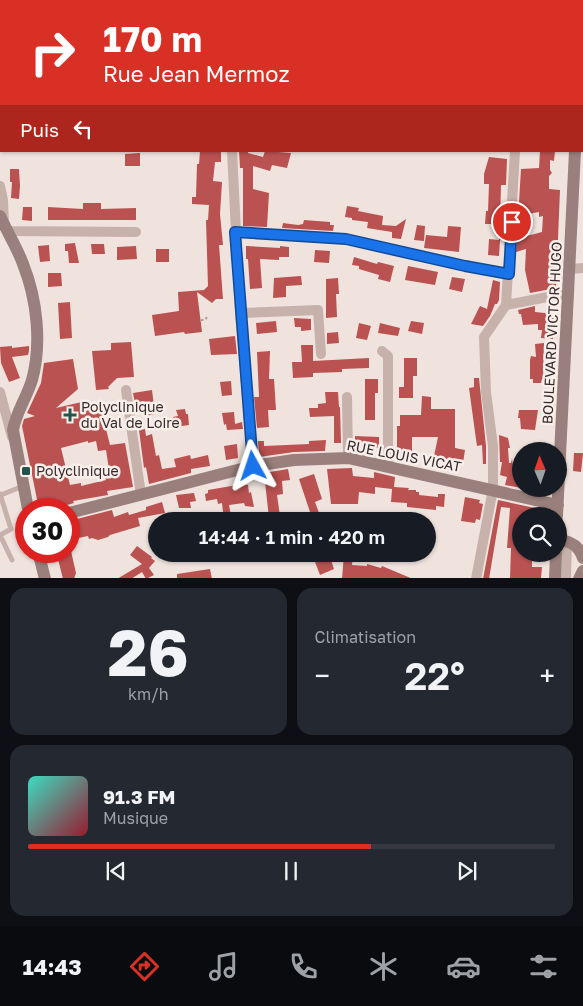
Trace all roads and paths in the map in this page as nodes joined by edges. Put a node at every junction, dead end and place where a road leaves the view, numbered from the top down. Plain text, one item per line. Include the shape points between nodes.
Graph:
1 (232, 152) edge
2 (515, 152) edge
3 (576, 152) edge
4 (0, 186) edge
5 (4, 224) edge
6 (136, 232) dead end
7 (235, 232) junction
8 (577, 268) edge
9 (509, 274) junction
10 (569, 295) junction
11 (506, 305) junction
12 (240, 313) junction
13 (207, 317) dead end
14 (201, 320) dead end
15 (382, 351) dead end
16 (321, 354) dead end
17 (126, 390) dead end
18 (0, 392) edge
19 (347, 397) dead end
20 (14, 441) junction
21 (348, 458) junction
22 (253, 466) junction
23 (388, 466) junction
24 (24, 486) junction
25 (493, 489) junction
26 (0, 494) edge
27 (141, 495) junction
28 (26, 498) edge
29 (549, 507) edge
30 (558, 507) edge
31 (80, 510) edge
32 (0, 535) edge
33 (567, 542) edge
34 (583, 558) edge
35 (12, 560) dead end
36 (555, 562) edge
37 (565, 562) edge
38 (41, 563) edge
39 (44, 578) edge
40 (476, 578) edge
41 (554, 578) edge
42 (566, 578) edge

1 - 7 street
2 - 9 street
3 - 8 street, BOULEVARD VICTOR HUGO
4 - 5 street
5 - 6 street
5 - 20 street via 24,265 38,339 31,382 15,421
7 - 9 street via 346,239
7 - 12 street
8 - 10 street, BOULEVARD VICTOR HUGO
9 - 11 street
10 - 11 street
10 - 30 street, BOULEVARD VICTOR HUGO
11 - 25 street via 484,338 493,446
12 - 16 street via 318,310
12 - 22 street
13 - 14 path
15 - 23 street via 388,356
17 - 27 street
18 - 20 street
19 - 21 street
20 - 24 street
21 - 22 street, RUE LOUIS VICAT via 294,460
21 - 23 street, RUE LOUIS VICAT
22 - 27 street, RUE LOUIS VICAT
23 - 25 street, RUE LOUIS VICAT
24 - 26 lane
24 - 28 street
25 - 29 street, RUE LOUIS VICAT
25 - 40 street
26 - 32 lane via 11,529
27 - 31 street, RUE LOUIS VICAT
32 - 35 lane
33 - 34 street via 578,548
36 - 41 street
37 - 42 street
38 - 39 street

